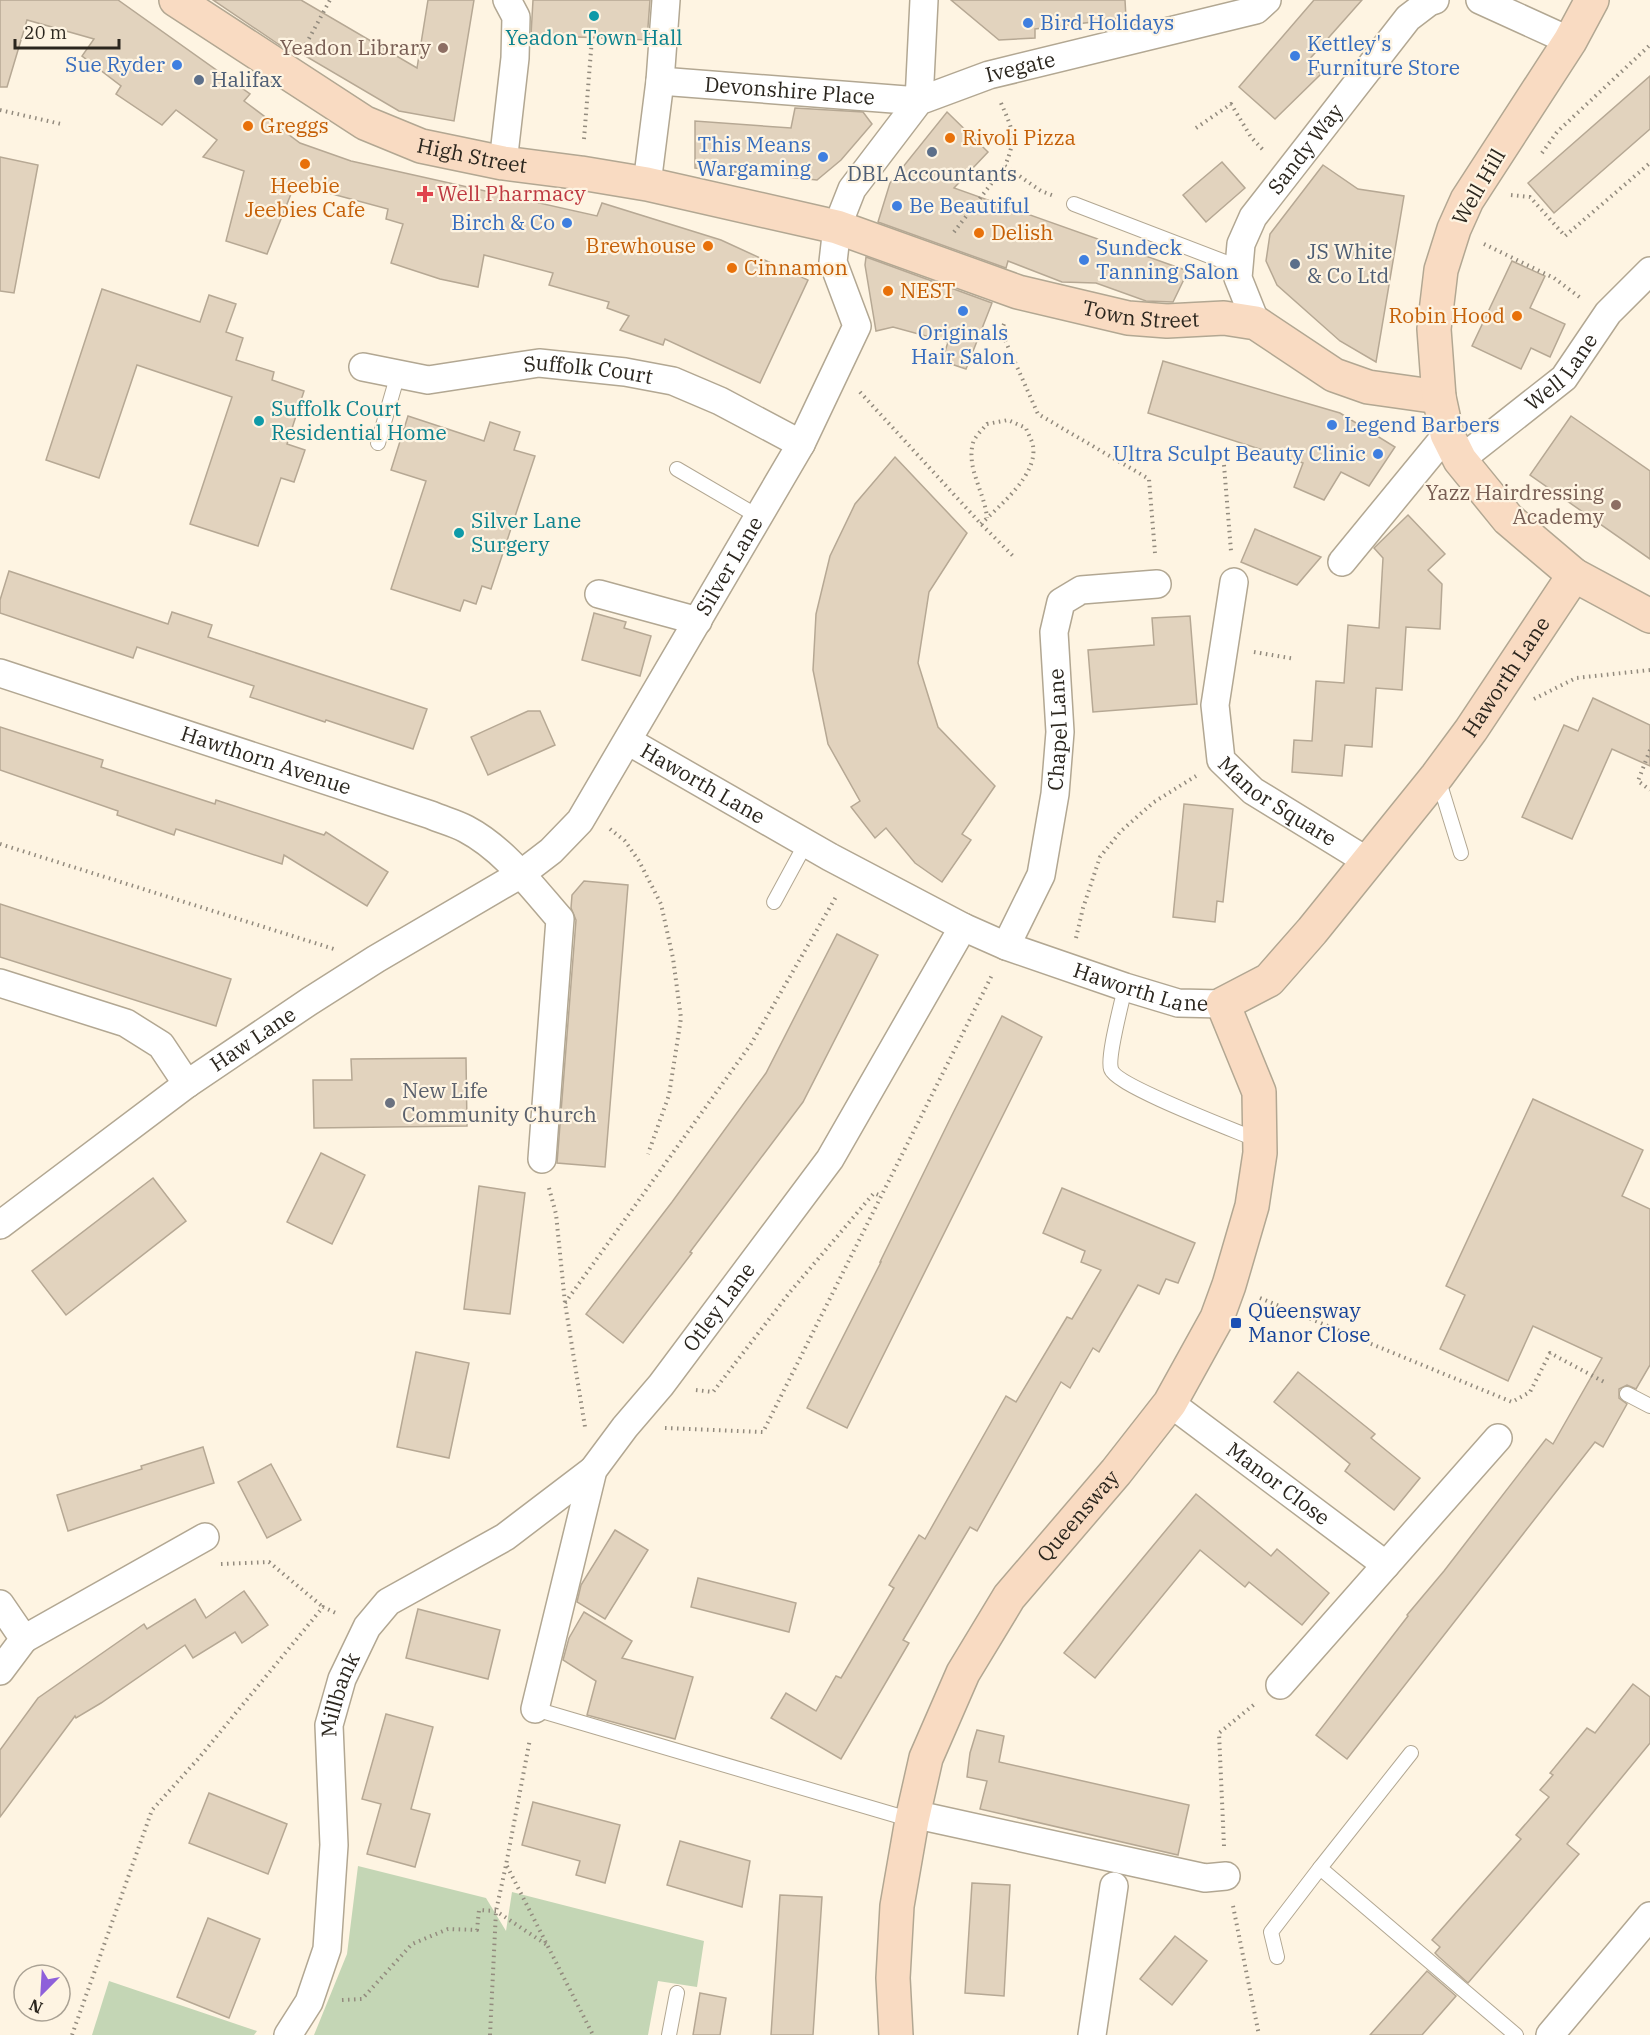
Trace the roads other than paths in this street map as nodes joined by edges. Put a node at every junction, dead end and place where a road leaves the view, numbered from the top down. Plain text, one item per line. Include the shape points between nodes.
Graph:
1 (176, 0) edge
2 (507, 0) edge
3 (666, 0) edge
4 (924, 0) edge
5 (1267, 0) edge
6 (1435, 0) edge
7 (1480, 0) edge
8 (1592, 0) edge
9 (1570, 40) junction
10 (660, 81) junction
11 (919, 101) junction
12 (503, 163) junction
13 (647, 184) junction
14 (1074, 204) road end
15 (837, 227) junction
16 (1238, 267) junction
17 (1650, 270) edge
18 (1256, 323) junction
19 (363, 367) dead end
20 (398, 374) junction
21 (1439, 397) junction
22 (378, 443) dead end
23 (801, 444) junction
24 (1454, 447) junction
25 (677, 469) dead end
26 (759, 517) junction
27 (1342, 562) dead end
28 (1574, 575) junction
29 (1234, 582) road end
30 (1157, 584) road end
31 (599, 594) dead end
32 (1650, 616) edge
33 (698, 621) junction
34 (0, 673) edge
35 (628, 741) junction
36 (1437, 776) junction
37 (806, 843) junction
38 (1461, 853) dead end
39 (1367, 861) junction
40 (521, 874) junction
41 (774, 902) dead end
42 (963, 927) junction
43 (1006, 946) junction
44 (0, 983) edge
45 (1125, 987) junction
46 (1223, 1004) junction
47 (187, 1083) junction
48 (1260, 1141) junction
49 (542, 1159) road end
50 (0, 1225) edge
51 (1627, 1394) road end
52 (1170, 1403) junction
53 (1650, 1406) edge
54 (1498, 1438) dead end
55 (593, 1470) junction
56 (205, 1537) dead end
57 (1386, 1565) junction
58 (0, 1604) edge
59 (24, 1640) junction
60 (0, 1671) edge
61 (1280, 1685) road end
62 (535, 1709) joint
63 (1411, 1753) dead end
64 (913, 1817) junction
65 (1320, 1868) junction
66 (1226, 1876) road end
67 (1114, 1886) dead end
68 (1650, 1916) edge
69 (1277, 1957) dead end
70 (677, 1993) dead end
71 (288, 2035) edge
72 (669, 2035) edge
73 (896, 2035) edge
74 (1092, 2035) edge
75 (1516, 2035) edge
76 (1550, 2035) edge

1 - 12 street, High Street via 365,123 421,146
2 - 12 street via 516,16 515,58
3 - 10 street
4 - 11 street
5 - 11 street, Ivegate via 1256,10 989,75
6 - 16 street, Sandy Way via 1408,18 1253,217 1240,244
7 - 9 street
8 - 9 street, Well Hill
9 - 21 street, Well Hill via 1474,190 1454,229 1441,270 1434,329
10 - 11 street, Devonshire Place
10 - 13 street
11 - 15 street via 852,189
12 - 13 street, High Street
13 - 15 street, High Street
14 - 16 lane
15 - 18 street, Town Street via 1018,292 1128,318 1224,318
15 - 23 street, Silver Lane via 833,262 857,326
16 - 18 street, Sandy Way via 1238,278
17 - 24 street, Well Lane via 1608,313 1564,378
18 - 21 street, Town Street via 1334,375 1368,387
19 - 20 street, Suffolk Court
20 - 22 lane
20 - 23 street, Suffolk Court via 428,380 539,363 625,372 673,381
21 - 24 street, Well Hill
23 - 26 street, Silver Lane
24 - 27 street, Well Lane
24 - 28 street via 1508,519
25 - 26 lane
26 - 33 street, Silver Lane
28 - 32 street
28 - 36 street, Haworth Lane via 1472,730
29 - 39 street, Manor Square via 1215,705 1221,760 1253,791
30 - 43 street, Chapel Lane via 1081,591 1061,602 1054,632 1060,732 1055,794 1041,876
31 - 33 street
33 - 35 street, Silver Lane
34 - 40 street, Hawthorn Avenue via 431,815 466,829
35 - 37 street, Haworth Lane
35 - 40 street, Silver Lane via 579,821 551,851
36 - 38 lane
36 - 39 street, Haworth Lane
37 - 41 lane
37 - 42 street, Haworth Lane
39 - 46 street, Haworth Lane via 1269,980
40 - 47 street, Haw Lane via 310,1000
40 - 49 street, Hawthorn Avenue via 560,919
42 - 43 street, Haworth Lane
42 - 55 street, Otley Lane via 830,1159
43 - 45 street, Haworth Lane
44 - 47 street via 126,1023 161,1045
45 - 46 street, Haworth Lane via 1178,1003
45 - 48 lane via 1111,1054 1111,1069 1118,1079
46 - 48 street, Queensway via 1259,1092
47 - 50 street, Haw Lane
48 - 52 street, Queensway via 1252,1206 1229,1285 1217,1318
51 - 53 lane
52 - 57 street, Manor Close
52 - 64 street, Queensway via 1009,1597 963,1673 927,1758
54 - 57 street
55 - 62 street, Otley Lane
55 - 71 street, Millbank via 505,1537 388,1602 367,1627 342,1679 329,1725 334,1845 327,1949 309,2002
56 - 59 street
57 - 61 street
58 - 59 street
59 - 60 street
62 - 64 lane
63 - 65 lane
64 - 66 street via 1205,1878
64 - 73 street, Queensway via 897,1906 893,1978
65 - 69 lane via 1272,1932
65 - 75 lane
67 - 74 street
68 - 76 street
70 - 72 lane

